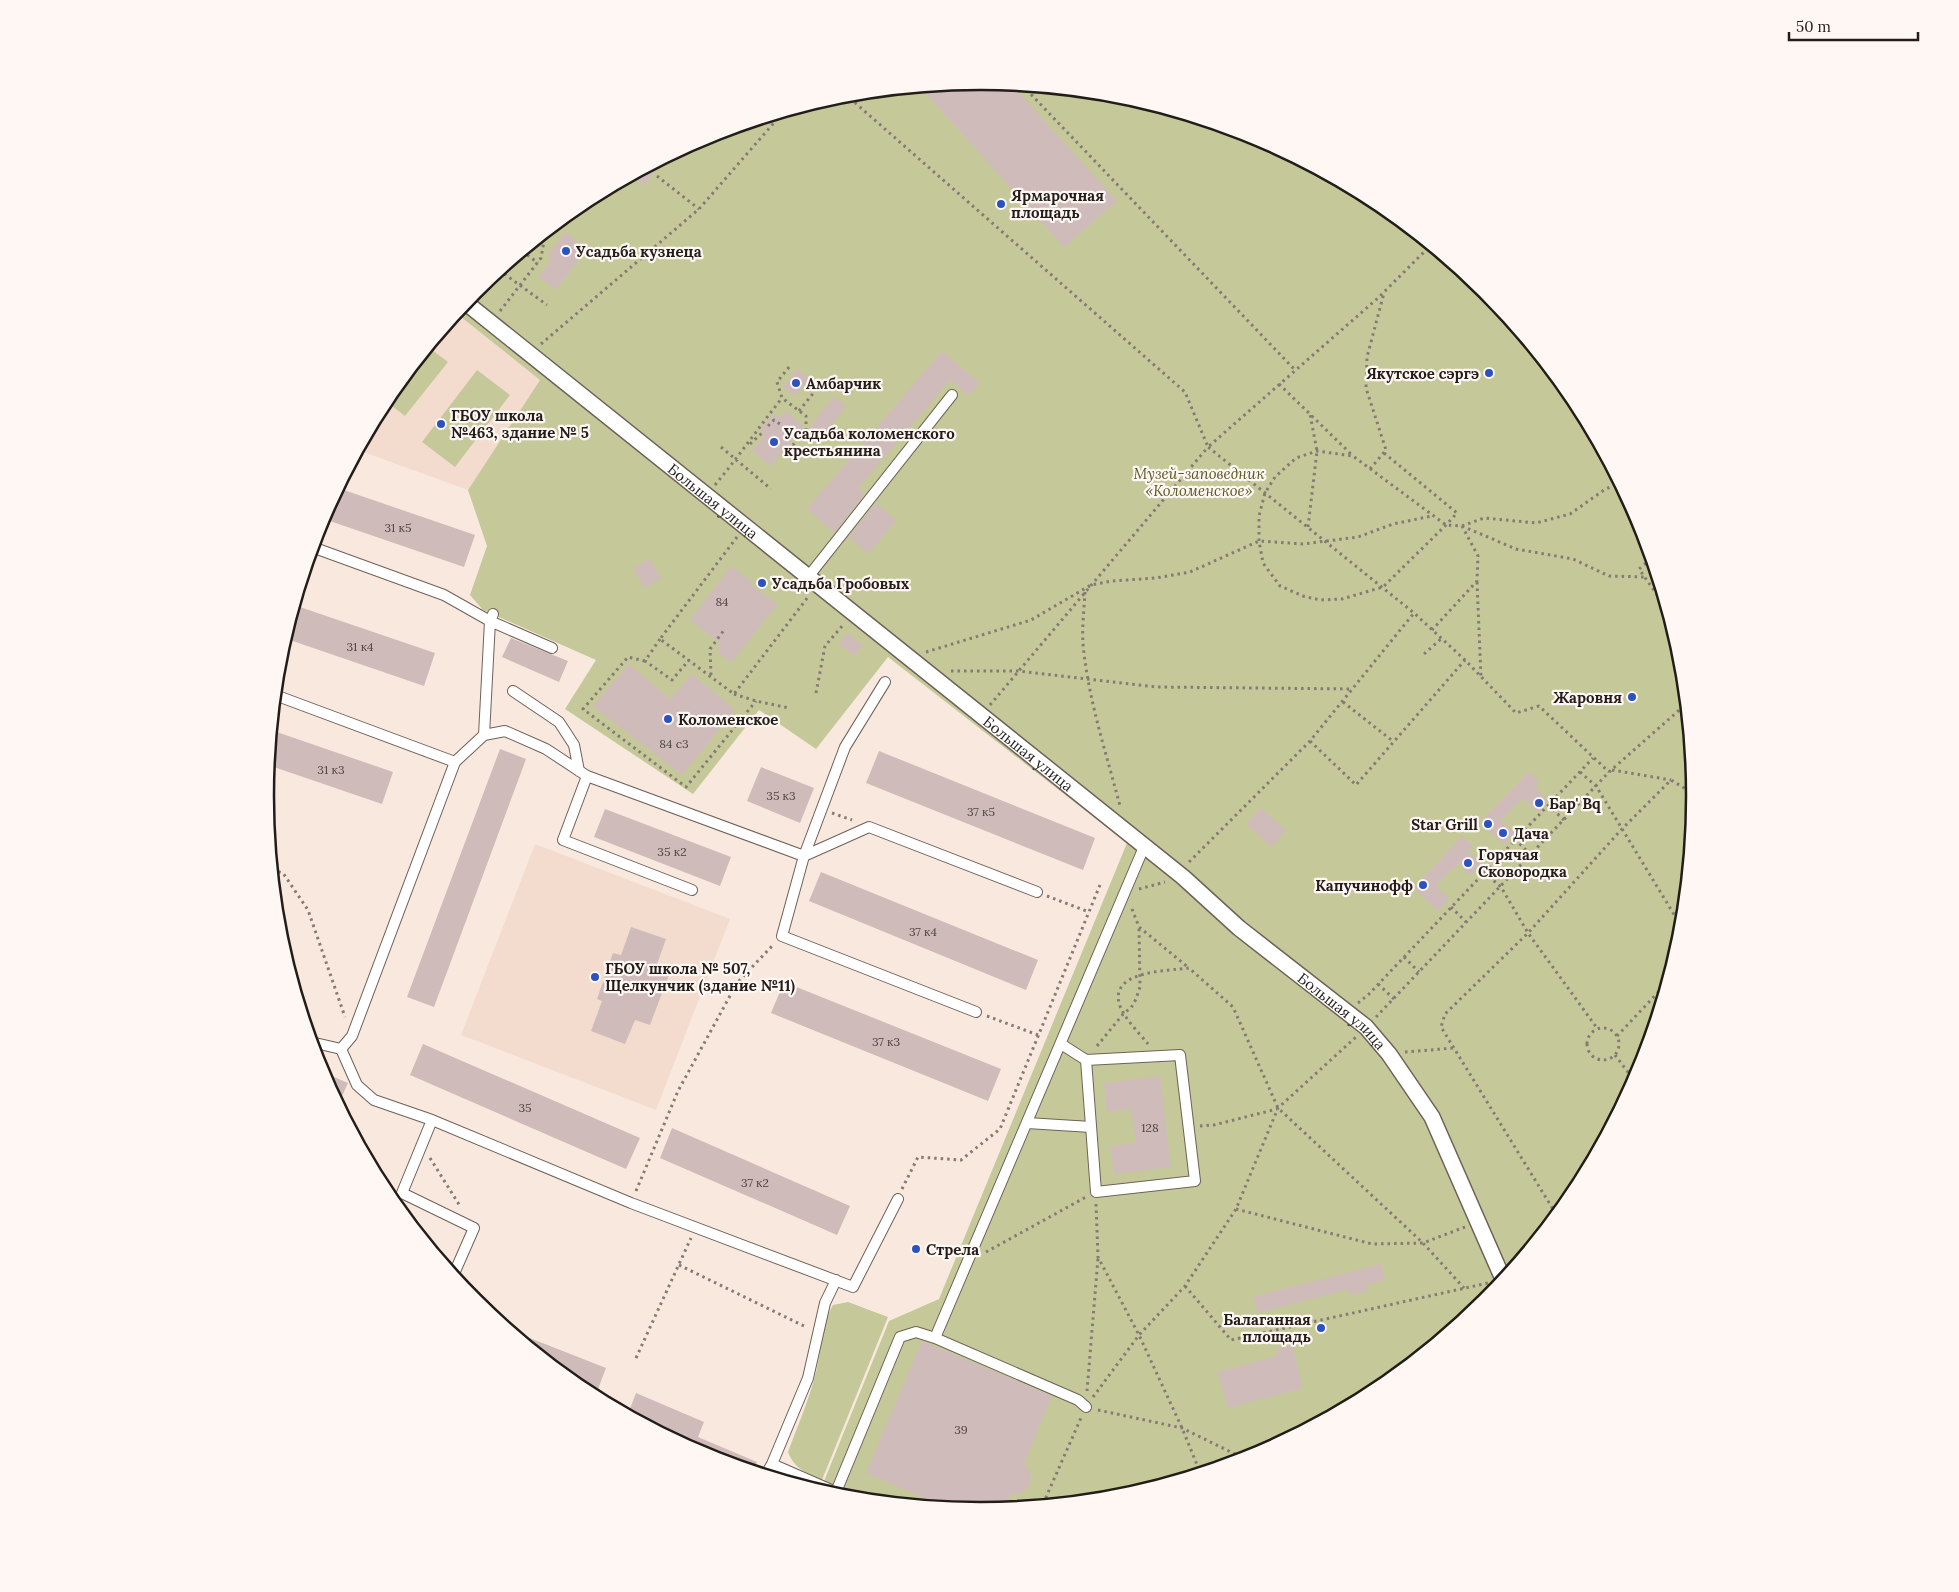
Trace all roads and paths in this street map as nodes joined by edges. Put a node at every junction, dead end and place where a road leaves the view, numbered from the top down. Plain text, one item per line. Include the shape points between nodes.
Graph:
1 (1029, 92) edge
2 (854, 102) edge
3 (773, 121) edge
4 (657, 176) dead end
5 (699, 209) junction
6 (544, 241) edge
7 (1426, 250) edge
8 (527, 255) edge
9 (538, 263) junction
10 (504, 274) edge
11 (520, 286) junction
12 (1384, 292) junction
13 (547, 305) dead end
14 (471, 307) edge
15 (491, 324) junction
16 (529, 354) junction
17 (789, 367) dead end
18 (1295, 370) junction
19 (1279, 384) junction
20 (815, 391) dead end
21 (952, 395) dead end
22 (782, 398) junction
23 (799, 411) junction
24 (1310, 414) junction
25 (780, 424) dead end
26 (768, 426) dead end
27 (763, 432) dead end
28 (790, 443) dead end
29 (747, 446) junction
30 (721, 447) dead end
31 (1208, 448) junction
32 (1317, 451) junction
33 (1384, 453) junction
34 (1353, 456) junction
35 (736, 460) junction
36 (1370, 469) junction
37 (1614, 485) edge
38 (772, 488) dead end
39 (1266, 493) junction
40 (705, 497) junction
41 (1433, 516) junction
42 (1446, 525) junction
43 (1462, 526) junction
44 (1308, 527) junction
45 (745, 528) junction
46 (1259, 541) junction
47 (1325, 541) junction
48 (318, 549) edge
49 (1646, 563) edge
50 (1645, 577) junction
51 (812, 580) junction
52 (1477, 581) junction
53 (1091, 585) junction
54 (1384, 587) junction
55 (1654, 591) edge
56 (1085, 592) junction
57 (854, 613) junction
58 (1414, 613) junction
59 (491, 617) junction
60 (724, 630) dead end
61 (1432, 630) junction
62 (660, 638) junction
63 (1441, 639) junction
64 (552, 648) dead end
65 (1424, 654) dead end
66 (908, 657) junction
67 (689, 660) junction
68 (1465, 660) junction
69 (645, 661) junction
70 (1018, 671) junction
71 (926, 672) junction
72 (711, 676) junction
73 (1481, 677) junction
74 (1089, 679) junction
75 (885, 682) dead end
76 (1353, 689) junction
77 (513, 691) dead end
78 (816, 693) dead end
79 (734, 694) junction
80 (281, 697) edge
81 (756, 702) junction
82 (1343, 702) junction
83 (789, 708) dead end
84 (1680, 710) edge
85 (980, 716) junction
86 (484, 735) junction
87 (1310, 741) junction
88 (1394, 742) junction
89 (1593, 758) junction
90 (454, 762) junction
91 (1610, 771) junction
92 (1580, 772) junction
93 (583, 773) junction
94 (1671, 780) junction
95 (1596, 786) junction
96 (1686, 789) edge
97 (1548, 805) junction
98 (822, 809) junction
99 (1121, 810) dead end
100 (1564, 820) junction
101 (869, 827) junction
102 (1621, 830) junction
103 (1515, 839) junction
104 (1144, 847) junction
105 (1531, 855) junction
106 (804, 856) junction
107 (278, 872) edge
108 (1484, 872) junction
109 (1180, 875) junction
110 (1100, 885) dead end
111 (1501, 887) junction
112 (692, 890) dead end
113 (1037, 892) joint
114 (1126, 892) junction
115 (1451, 907) junction
116 (1089, 912) junction
117 (1675, 916) edge
118 (1466, 922) junction
119 (1139, 927) junction
120 (1528, 933) junction
121 (782, 936) junction
122 (1404, 957) junction
123 (1189, 968) junction
124 (1419, 972) junction
125 (1138, 975) junction
126 (1378, 984) junction
127 (1369, 994) dead end
128 (1656, 995) edge
129 (1394, 999) junction
130 (976, 1012) joint
131 (1124, 1013) junction
132 (1366, 1027) junction
133 (1597, 1028) junction
134 (1038, 1035) junction
135 (352, 1036) junction
136 (1617, 1036) junction
137 (319, 1044) edge
138 (1062, 1044) junction
139 (1454, 1048) junction
140 (340, 1049) junction
141 (1389, 1054) junction
142 (1615, 1055) junction
143 (1157, 1057) junction
144 (1086, 1060) junction
145 (1629, 1073) edge
146 (1278, 1108) junction
147 (432, 1120) junction
148 (1028, 1123) junction
149 (1091, 1127) junction
150 (1189, 1127) junction
151 (421, 1145) junction
152 (1096, 1192) junction
153 (898, 1198) joint
154 (631, 1203) junction
155 (1236, 1208) junction
156 (1553, 1208) edge
157 (1479, 1222) junction
158 (696, 1227) junction
159 (474, 1228) junction
160 (1423, 1242) junction
161 (1098, 1257) junction
162 (967, 1263) junction
163 (679, 1264) junction
164 (456, 1269) edge
165 (1497, 1276) edge
166 (836, 1280) junction
167 (1491, 1282) edge
168 (1185, 1286) junction
169 (1464, 1288) junction
170 (818, 1333) junction
171 (1139, 1335) junction
172 (935, 1338) junction
173 (636, 1358) dead end
174 (1086, 1407) junction
175 (1182, 1428) junction
176 (1235, 1454) edge
177 (772, 1464) junction
178 (1198, 1467) edge
179 (769, 1470) edge
180 (811, 1481) edge
181 (838, 1487) edge
182 (1046, 1498) edge

1 - 18 path
2 - 31 path via 1185,392
3 - 5 path
4 - 5 path
5 - 16 path
6 - 9 path
7 - 12 path
8 - 9 path
9 - 11 path
10 - 11 path
11 - 13 path
11 - 15 path
12 - 18 path
12 - 33 path via 1367,357 1366,388 1386,450
14 - 15 street, Большая улица
15 - 16 street, Большая улица
16 - 40 street, Большая улица
17 - 22 path via 777,382
18 - 19 path
19 - 24 path
19 - 31 path
20 - 23 path
21 - 51 lane
22 - 23 path
22 - 29 path
23 - 28 path via 806,416 806,429 793,445
24 - 32 path
24 - 34 path
25 - 26 path via 774,420
27 - 29 path
29 - 35 path
30 - 35 path
31 - 39 path
31 - 53 path
32 - 34 path
32 - 39 path via 1296,458 1275,477
32 - 44 path
33 - 36 path
33 - 42 path via 1457,513
34 - 36 path
35 - 38 path
35 - 40 path
36 - 41 path
37 - 43 path via 1570,514 1536,523 1484,518
39 - 44 path
39 - 46 path via 1259,516
40 - 45 street, Большая улица
41 - 42 path
41 - 47 path via 1393,524 1358,537
42 - 43 path
42 - 54 path
43 - 50 path via 1516,549 1572,559 1609,576
43 - 52 path via 1478,556
44 - 47 path
45 - 51 street, Большая улица
45 - 62 path
46 - 47 path via 1302,544
46 - 53 path via 1190,572
46 - 54 path via 1263,563 1280,586 1303,596 1320,600 1342,599
47 - 54 path
48 - 59 lane via 444,595
49 - 50 path via 1639,569
50 - 55 path
51 - 57 street, Большая улица
51 - 79 path via 804,603
52 - 61 path
52 - 73 path
53 - 56 path
53 - 66 path via 1031,620
54 - 58 path
56 - 70 path
56 - 74 path via 1083,652
57 - 66 street, Большая улица
57 - 78 path via 825,646
58 - 61 path
58 - 76 path
59 - 64 lane
59 - 86 lane
60 - 72 path via 710,649
61 - 63 path
62 - 67 path
62 - 69 path
63 - 65 path
63 - 68 path
66 - 71 street, Большая улица
67 - 69 path via 672,680
67 - 72 path
68 - 73 path
68 - 88 path
69 - 81 path via 628,657 583,709 686,787
70 - 71 path
70 - 74 path
70 - 85 path
71 - 85 street, Большая улица
72 - 79 path
73 - 89 path via 1516,713 1539,706
74 - 76 path via 1157,687
74 - 99 path
75 - 98 lane via 845,747
76 - 82 path
77 - 93 lane via 559,722 574,745
79 - 81 path
80 - 90 lane
81 - 83 path
82 - 87 path
82 - 88 path
84 - 91 path
85 - 104 street, Большая улица
86 - 90 lane
86 - 93 lane via 505,731 546,749
87 - 88 path via 1356,785
87 - 109 path
89 - 91 path
89 - 92 path
90 - 135 lane
91 - 94 path
91 - 95 path
92 - 95 path
92 - 97 path
93 - 106 lane
93 - 112 lane via 563,840
94 - 96 path
94 - 102 path
95 - 100 path
95 - 102 path
97 - 100 path
97 - 103 path
98 - 101 path
98 - 106 lane
100 - 105 path
101 - 106 lane
101 - 113 lane
102 - 117 path
102 - 120 path
103 - 105 path
103 - 108 path
104 - 109 street, Большая улица
104 - 114 lane
105 - 111 path
106 - 121 lane
107 - 135 path via 283,873 308,910
108 - 111 path
108 - 115 path
109 - 114 path
109 - 132 street, Большая улица via 1239,928
110 - 116 path
111 - 118 path
111 - 120 path
113 - 116 path
114 - 119 path
114 - 138 lane
115 - 118 path
115 - 122 path
116 - 134 path
118 - 124 path
119 - 123 path
119 - 125 path
120 - 133 path
120 - 139 path via 1445,1014 1441,1027
121 - 130 lane
121 - 154 path via 737,983 678,1091
122 - 124 path
122 - 126 path
123 - 125 path
123 - 146 path via 1234,1007
124 - 129 path
125 - 131 path via 1140,987 1136,999
125 - 131 path via 1125,981 1118,991
126 - 127 path
126 - 129 path
128 - 136 path
129 - 132 path
130 - 134 path
131 - 143 path
131 - 144 path
132 - 141 street, Большая улица
132 - 146 path
133 - 136 path via 1611,1030
133 - 142 path via 1587,1040 1591,1056 1600,1060
134 - 153 path via 1000,1129 961,1160 918,1158
135 - 140 lane
136 - 142 path via 1619,1046
137 - 140 lane
138 - 144 lane
138 - 148 lane
139 - 141 path
139 - 156 path
140 - 147 lane via 357,1086 374,1100
141 - 157 street, Большая улица via 1432,1117
142 - 145 path
143 - 144 lane
143 - 150 lane via 1180,1055
144 - 149 lane
146 - 150 path via 1214,1125
146 - 155 path
146 - 160 path
147 - 151 lane
147 - 154 lane
148 - 149 lane
148 - 162 lane
149 - 152 lane
150 - 152 lane via 1195,1181
151 - 159 path
151 - 159 lane via 402,1193
152 - 161 path
152 - 162 path
153 - 166 lane via 852,1287
154 - 158 lane
155 - 160 path via 1372,1244
155 - 168 path
157 - 160 path
157 - 165 street, Большая улица
158 - 163 path
158 - 166 lane
159 - 164 lane
160 - 169 path
161 - 171 path
161 - 174 path
162 - 172 lane
163 - 170 path
163 - 173 path
166 - 170 lane via 825,1303
167 - 169 path
168 - 169 path via 1231,1340
168 - 171 path
170 - 177 lane via 808,1378
171 - 174 path
171 - 175 path
172 - 174 lane via 1078,1400
172 - 181 lane via 916,1332 900,1338
174 - 175 path
174 - 182 path
175 - 176 path
175 - 178 path
177 - 179 lane
177 - 180 lane

